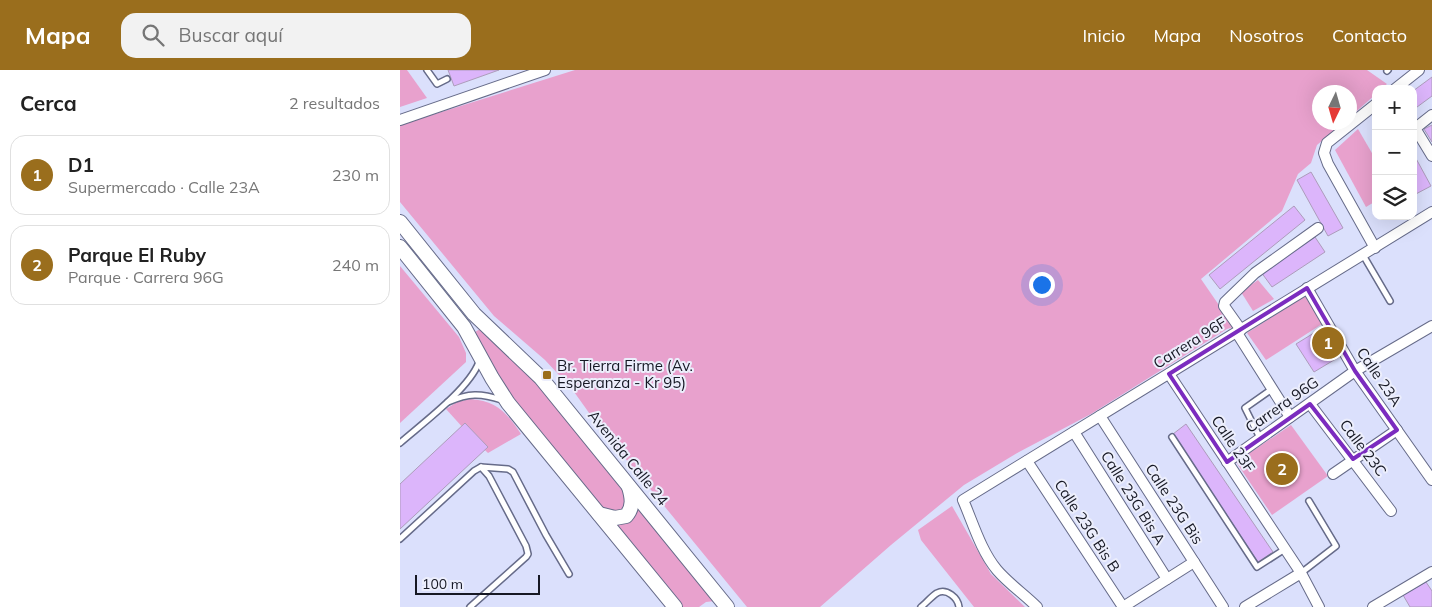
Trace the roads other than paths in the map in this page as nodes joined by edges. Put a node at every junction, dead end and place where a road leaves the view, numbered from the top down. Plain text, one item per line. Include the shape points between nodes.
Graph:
1 (427, 70) edge
2 (543, 70) edge
3 (1419, 70) edge
4 (447, 79) dead end
5 (1401, 85) edge
6 (1372, 107) edge
7 (1432, 115) edge
8 (400, 120) edge
9 (1417, 127) edge
10 (1415, 130) edge
11 (1432, 156) edge
12 (1432, 212) edge
13 (1417, 218) edge
14 (1413, 220) edge
15 (400, 222) edge
16 (1318, 228) dead end
17 (400, 247) edge
18 (1375, 248) junction
19 (1363, 255) junction
20 (1308, 288) junction
21 (1390, 301) dead end
22 (1432, 326) edge
23 (1239, 331) junction
24 (480, 356) junction
25 (1356, 371) junction
26 (1169, 374) junction
27 (1272, 389) junction
28 (508, 403) junction
29 (445, 404) junction
30 (1310, 404) junction
31 (1100, 416) junction
32 (1290, 417) junction
33 (1397, 430) junction
34 (1074, 432) junction
35 (1172, 437) dead end
36 (1260, 438) junction
37 (400, 443) edge
38 (1353, 460) junction
39 (1027, 461) junction
40 (1227, 462) junction
41 (481, 466) junction
42 (1334, 474) dead end
43 (1432, 480) edge
44 (629, 486) junction
45 (1309, 501) dead end
46 (1391, 511) dead end
47 (599, 514) junction
48 (400, 539) edge
49 (1285, 549) junction
50 (1194, 562) junction
51 (1432, 572) edge
52 (1301, 573) junction
53 (569, 574) dead end
54 (1167, 579) junction
55 (470, 607) edge
56 (675, 607) edge
57 (710, 607) edge
58 (722, 607) edge
59 (727, 607) edge
60 (921, 607) edge
61 (959, 607) edge
62 (1037, 607) edge
63 (1123, 607) edge
64 (1223, 607) edge
65 (1245, 607) edge
66 (1319, 607) edge
67 (1373, 607) edge

1 - 4 lane via 437,84
2 - 8 street
3 - 5 street
6 - 18 street via 1326,143 1324,153
7 - 9 street
10 - 11 street
12 - 13 street, Carrera 96F
14 - 18 street, Carrera 96F
15 - 44 main road, Avenida Calle 24 via 474,314 541,378
16 - 23 street via 1255,273 1224,302
17 - 24 main road via 455,315
18 - 19 street, Carrera 96F
19 - 20 street, Carrera 96F
19 - 21 lane
20 - 23 street, Carrera 96F
20 - 25 street, Calle 23A
22 - 25 street, Carrera 96G
23 - 26 street, Carrera 96F
23 - 27 street
24 - 28 main road
24 - 29 lane via 474,374
25 - 30 street, Carrera 96G
25 - 33 street, Calle 23A
26 - 31 street, Carrera 96F
26 - 40 street, Calle 23F
27 - 32 street
27 - 36 lane via 1245,408
28 - 29 lane via 473,394
28 - 47 main road
29 - 37 lane
30 - 32 street, Carrera 96G
30 - 38 street, Calle 23C
31 - 34 street, Carrera 96F
31 - 50 street, Calle 23G Bis
32 - 36 street, Carrera 96G
33 - 38 street
33 - 43 street, Calle 23A
34 - 39 street, Carrera 96F
34 - 54 street, Calle 23G Bis A
35 - 49 lane via 1256,568
36 - 40 street, Carrera 96G
38 - 42 street
38 - 46 street, Calle 23C
39 - 62 street, Carrera 96F via 963,500 996,569
39 - 63 street, Calle 23G Bis B
40 - 49 street, Calle 23F
41 - 48 lane
41 - 53 lane via 513,472
41 - 55 lane via 528,554
44 - 47 main road via 632,507 626,516 615,518
44 - 59 main road, Avenida Calle 24
45 - 52 lane via 1336,545
47 - 56 main road
49 - 52 street, Calle 23F
50 - 54 street
50 - 64 street, Calle 23G Bis
51 - 67 street
52 - 65 street
52 - 66 street, Calle 23F
54 - 63 street
57 - 58 main road
60 - 61 lane via 943,591 959,602

